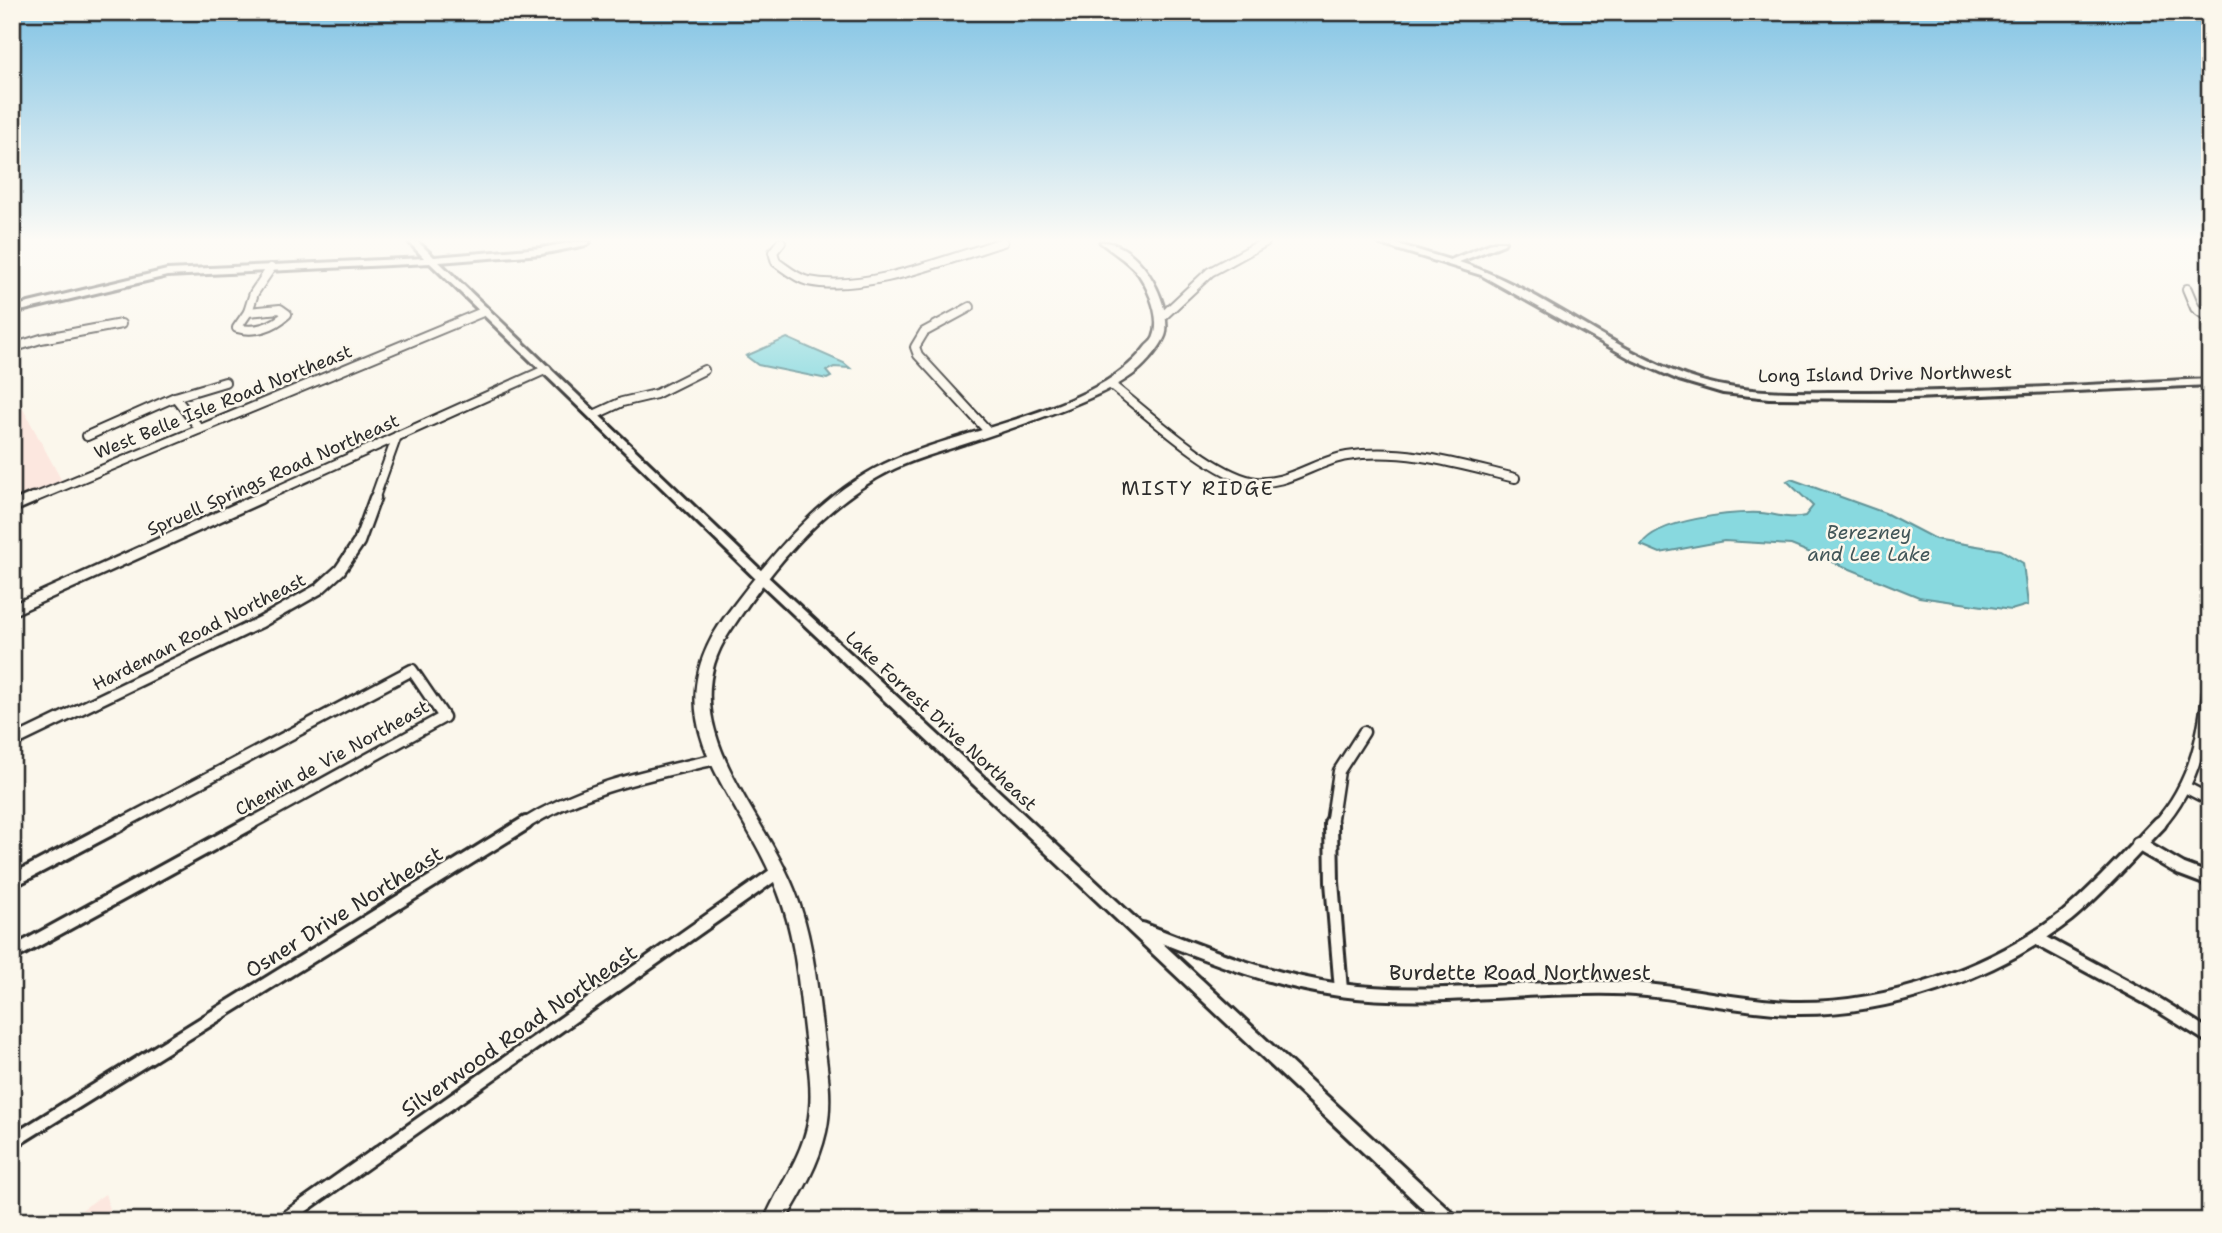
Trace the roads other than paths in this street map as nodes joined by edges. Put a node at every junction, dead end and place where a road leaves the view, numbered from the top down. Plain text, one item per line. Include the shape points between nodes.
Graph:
1 (56, 300) edge
2 (252, 300) edge
3 (474, 300) edge
4 (1157, 300) edge
5 (1179, 300) edge
6 (1536, 300) edge
7 (2192, 300) edge
8 (970, 307) dead end
9 (12, 310) edge
10 (485, 311) junction
11 (248, 312) junction
12 (1164, 315) junction
13 (2210, 319) edge
14 (121, 324) dead end
15 (12, 348) edge
16 (547, 369) junction
17 (704, 370) dead end
18 (225, 382) dead end
19 (2210, 382) edge
20 (1111, 385) junction
21 (176, 397) junction
22 (594, 415) junction
23 (200, 429) junction
24 (988, 431) junction
25 (87, 436) dead end
26 (397, 436) junction
27 (1515, 478) dead end
28 (12, 507) edge
29 (762, 578) junction
30 (12, 610) edge
31 (2210, 675) edge
32 (1364, 732) dead end
33 (12, 742) edge
34 (716, 759) junction
35 (2185, 787) junction
36 (2210, 800) edge
37 (2138, 844) junction
38 (779, 871) junction
39 (2210, 880) edge
40 (12, 881) edge
41 (1135, 927) junction
42 (2036, 938) junction
43 (12, 954) edge
44 (1341, 990) junction
45 (2210, 1037) edge
46 (12, 1142) edge
47 (282, 1221) edge
48 (774, 1221) edge
49 (1450, 1221) edge

1 - 9 street
2 - 11 street
3 - 10 street, Lake Forrest Drive Northeast
4 - 12 main road
5 - 12 street
6 - 19 street, Long Island Drive Northwest via 1637,358 1694,382 1746,394 1891,396
7 - 13 street
8 - 24 street via 924,332 915,347
10 - 16 street, Lake Forrest Drive Northeast
10 - 23 street, West Belle Isle Road Northeast
11 - 11 street via 281,309 287,314 274,325 239,329
12 - 20 main road via 1153,349
14 - 15 street
16 - 22 street, Lake Forrest Drive Northeast
16 - 26 street, Spruell Springs Road Northeast
17 - 22 street via 656,394
18 - 21 street
20 - 24 main road via 1076,403
20 - 27 street via 1224,469 1250,481 1277,480 1329,460 1371,453 1414,456
21 - 23 street
21 - 25 street
22 - 29 street, Lake Forrest Drive Northeast
23 - 28 street, West Belle Isle Road Northeast
24 - 29 main road via 909,457 869,478 823,512
26 - 30 street, Spruell Springs Road Northeast
26 - 33 street, Hardeman Road Northeast via 359,542 340,570 319,589 272,617
29 - 34 main road via 719,638 708,665 703,712
29 - 41 street, Lake Forrest Drive Northeast
31 - 35 street, Burdette Road Northwest via 2200,749
32 - 44 street via 1344,759 1333,796
34 - 38 main road
34 - 46 street, Osner Drive Northeast via 607,784 553,806
35 - 36 street
35 - 37 street, Burdette Road Northwest via 2166,816
37 - 39 street
37 - 42 street, Burdette Road Northwest via 2069,914
38 - 47 street, Silverwood Road Northeast
38 - 48 main road via 804,945 820,1111 809,1156
40 - 43 street, Chemin de Vie Northeast via 412,670 444,717
41 - 44 street, Burdette Road Northwest via 1265,974
41 - 49 street, Lake Forrest Drive Northeast
42 - 44 street, Burdette Road Northwest via 1924,987 1819,1007 1620,988 1419,993
42 - 45 street

